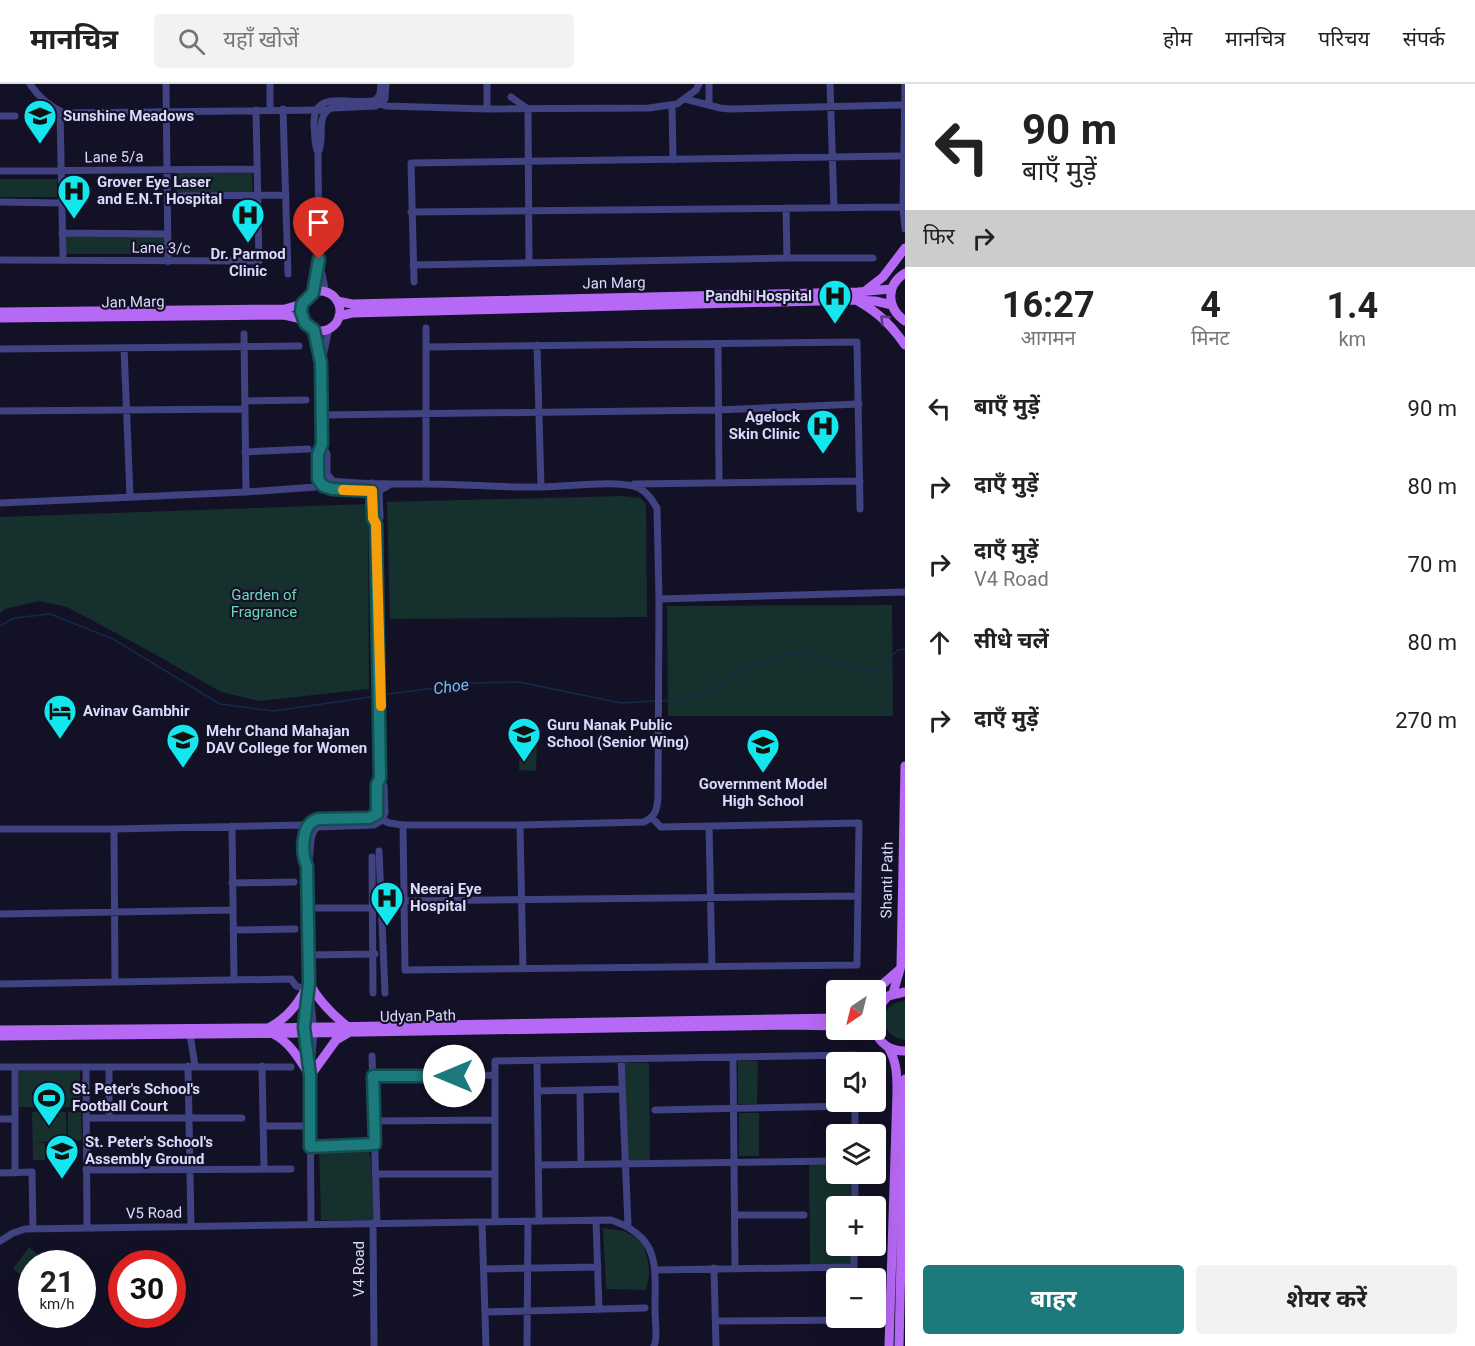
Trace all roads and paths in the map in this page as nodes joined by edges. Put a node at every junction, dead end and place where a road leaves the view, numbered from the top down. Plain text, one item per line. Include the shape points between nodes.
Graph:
1 (30, 84) edge
2 (166, 84) edge
3 (270, 84) edge
4 (381, 84) edge
5 (386, 84) edge
6 (487, 84) edge
7 (699, 84) edge
8 (709, 84) edge
9 (830, 84) edge
10 (905, 84) edge
11 (511, 97) dead end
12 (685, 99) junction
13 (378, 102) junction
14 (708, 105) junction
15 (900, 105) dead end
16 (672, 106) junction
17 (831, 106) junction
18 (270, 109) junction
19 (283, 109) junction
20 (487, 109) junction
21 (528, 109) junction
22 (256, 110) junction
23 (317, 110) junction
24 (327, 110) junction
25 (60, 111) junction
26 (166, 111) junction
27 (0, 116) edge
28 (15, 116) dead end
29 (318, 153) junction
30 (831, 156) junction
31 (898, 156) dead end
32 (673, 160) junction
33 (527, 161) junction
34 (257, 169) junction
35 (167, 170) junction
36 (0, 171) edge
37 (61, 171) junction
38 (257, 194) junction
39 (286, 195) junction
40 (167, 196) junction
41 (0, 202) edge
42 (61, 202) junction
43 (900, 207) dead end
44 (786, 208) junction
45 (834, 208) junction
46 (411, 212) junction
47 (528, 212) junction
48 (905, 229) edge
49 (62, 233) junction
50 (168, 234) junction
51 (905, 248) edge
52 (787, 258) junction
53 (873, 258) dead end
54 (63, 259) junction
55 (319, 259) junction
56 (0, 260) edge
57 (168, 262) junction
58 (529, 262) junction
59 (413, 265) junction
60 (905, 273) edge
61 (288, 274) dead end
62 (414, 282) dead end
63 (891, 289) junction
64 (865, 291) junction
65 (313, 293) junction
66 (326, 293) junction
67 (856, 300) junction
68 (337, 301) junction
69 (302, 304) junction
70 (891, 305) junction
71 (0, 312) edge
72 (339, 316) junction
73 (0, 318) edge
74 (302, 319) junction
75 (905, 321) edge
76 (426, 328) dead end
77 (329, 329) junction
78 (314, 330) junction
79 (244, 334) dead end
80 (537, 345) junction
81 (718, 345) junction
82 (905, 345) edge
83 (299, 346) dead end
84 (244, 347) junction
85 (426, 347) junction
86 (124, 348) junction
87 (0, 349) edge
88 (321, 363) junction
89 (306, 400) dead end
90 (859, 404) junction
91 (245, 405) junction
92 (127, 410) junction
93 (718, 410) junction
94 (0, 411) edge
95 (540, 412) junction
96 (425, 413) junction
97 (321, 415) junction
98 (322, 444) junction
99 (308, 449) dead end
100 (245, 452) junction
101 (332, 481) junction
102 (860, 481) junction
103 (719, 482) junction
104 (426, 484) junction
105 (623, 484) junction
106 (323, 486) junction
107 (376, 487) junction
108 (541, 487) junction
109 (246, 492) junction
110 (130, 496) junction
111 (0, 503) edge
112 (860, 509) dead end
113 (905, 592) edge
114 (659, 599) junction
115 (905, 766) edge
116 (379, 818) junction
117 (652, 818) junction
118 (403, 825) junction
119 (520, 825) junction
120 (232, 826) junction
121 (709, 826) junction
122 (311, 827) junction
123 (0, 829) edge
124 (114, 829) junction
125 (379, 851) dead end
126 (372, 857) dead end
127 (294, 882) dead end
128 (232, 883) junction
129 (858, 896) junction
130 (710, 898) junction
131 (523, 900) junction
132 (404, 901) junction
133 (308, 908) junction
134 (372, 908) junction
135 (232, 910) junction
136 (114, 912) junction
137 (0, 914) edge
138 (295, 929) dead end
139 (233, 930) junction
140 (382, 953) junction
141 (372, 954) junction
142 (309, 955) junction
143 (712, 967) junction
144 (523, 969) junction
145 (900, 970) junction
146 (234, 980) junction
147 (115, 982) junction
148 (886, 982) edge
149 (0, 984) edge
150 (308, 986) junction
151 (905, 992) edge
152 (373, 993) dead end
153 (385, 993) dead end
154 (893, 993) junction
155 (886, 998) edge
156 (826, 1018) edge
157 (826, 1026) edge
158 (347, 1029) junction
159 (0, 1030) edge
160 (309, 1030) junction
161 (271, 1031) junction
162 (190, 1034) junction
163 (0, 1036) edge
164 (880, 1040) edge
165 (888, 1047) junction
166 (905, 1051) edge
167 (826, 1055) edge
168 (372, 1056) dead end
169 (733, 1057) junction
170 (621, 1059) junction
171 (537, 1060) junction
172 (191, 1066) junction
173 (262, 1066) junction
174 (0, 1067) edge
175 (15, 1067) junction
176 (86, 1067) junction
177 (109, 1067) junction
178 (291, 1067) dead end
179 (310, 1076) junction
180 (373, 1076) junction
181 (495, 1076) junction
182 (905, 1079) edge
183 (621, 1089) junction
184 (580, 1090) junction
185 (537, 1091) junction
186 (826, 1105) edge
187 (733, 1108) junction
188 (655, 1110) dead end
189 (86, 1118) junction
190 (109, 1118) junction
191 (189, 1118) junction
192 (242, 1118) dead end
193 (0, 1119) edge
194 (15, 1119) junction
195 (495, 1120) junction
196 (374, 1121) junction
197 (263, 1126) junction
198 (310, 1126) junction
199 (375, 1144) junction
200 (310, 1147) junction
201 (826, 1161) edge
202 (735, 1162) junction
203 (581, 1164) junction
204 (626, 1164) junction
205 (538, 1165) junction
206 (264, 1169) junction
207 (291, 1169) dead end
208 (86, 1170) junction
209 (190, 1170) junction
210 (0, 1173) edge
211 (15, 1173) junction
212 (376, 1174) junction
213 (495, 1174) junction
214 (735, 1215) junction
215 (804, 1215) dead end
216 (596, 1220) junction
217 (495, 1221) junction
218 (528, 1221) junction
219 (539, 1221) junction
220 (482, 1222) junction
221 (375, 1223) junction
222 (311, 1224) junction
223 (191, 1226) junction
224 (628, 1226) junction
225 (87, 1228) junction
226 (33, 1229) junction
227 (0, 1241) edge
228 (854, 1256) edge
229 (598, 1267) junction
230 (854, 1267) joint
231 (528, 1268) junction
232 (714, 1268) junction
233 (735, 1268) junction
234 (484, 1269) junction
235 (655, 1270) junction
236 (645, 1308) dead end
237 (599, 1310) junction
238 (528, 1311) junction
239 (485, 1312) junction
240 (826, 1320) edge
241 (716, 1321) junction
242 (374, 1346) edge
243 (486, 1346) edge
244 (527, 1346) edge
245 (654, 1346) edge
246 (716, 1346) edge
247 (889, 1346) edge
248 (899, 1346) edge

1 - 25 street via 38,96
2 - 26 street
3 - 18 street
4 - 13 street
5 - 13 street via 385,99
6 - 20 street
7 - 12 street
8 - 14 street
9 - 17 street
10 - 48 street
11 - 21 street
12 - 14 street
12 - 16 street
13 - 20 street
13 - 23 street via 325,102
13 - 24 street via 373,107
14 - 17 street via 729,109
15 - 17 street
16 - 21 street
16 - 32 street
17 - 30 street
18 - 19 street
18 - 22 street
19 - 23 street
19 - 39 street
20 - 21 street
21 - 33 street
22 - 26 street
22 - 34 street
23 - 24 street
23 - 29 street via 314,116
24 - 29 street via 322,118 322,146
25 - 26 street
25 - 37 street
26 - 35 street
27 - 28 street
29 - 55 street
30 - 31 street
30 - 32 street
30 - 45 street
32 - 33 street
33 - 46 street via 411,163
33 - 47 street
34 - 35 street, Lane 5/a
34 - 38 street
35 - 37 street, Lane 5/a
35 - 40 street
36 - 37 street, Lane 5/a
37 - 42 street
38 - 39 street
38 - 40 street
38 - 57 street, Lane 3/c via 259,261
39 - 61 street
40 - 50 street
41 - 42 street
42 - 49 street
43 - 45 street
44 - 45 street
44 - 47 street
44 - 52 street
46 - 47 street
46 - 59 street
47 - 58 street
49 - 50 street
49 - 54 street
50 - 57 street
51 - 64 main road
52 - 53 street
52 - 58 street
54 - 56 street, Lane 3/c
54 - 57 street, Lane 3/c
55 - 65 street
55 - 66 street
58 - 59 street
59 - 62 street
60 - 63 main road
63 - 64 main road, Jan Marg
63 - 70 main road
64 - 68 main road, Jan Marg via 362,304
65 - 66 main road
65 - 69 main road
66 - 68 main road
67 - 70 main road, Jan Marg
67 - 72 main road, Jan Marg
82 -> 67 main road via 875,311
68 - 72 main road
69 - 71 main road, Jan Marg via 285,309
69 - 74 main road
70 - 75 main road
72 - 77 main road
73 - 74 main road, Jan Marg via 284,315
74 - 78 main road
76 - 85 street
77 - 78 main road
77 - 88 street
78 - 88 street
79 - 84 street
80 - 81 street
80 - 85 street
80 - 95 street
81 - 90 street via 857,342
81 - 93 street
83 - 84 street
84 - 86 street
84 - 91 street
85 - 96 street
86 - 87 street
86 - 92 street
88 - 97 street
89 - 91 street
90 - 93 street
90 - 102 street
91 - 92 street
91 - 100 street
92 - 94 street
92 - 110 street
93 - 95 street
93 - 103 street
95 - 96 street
95 - 108 street
96 - 97 street
96 - 104 street
97 - 98 street
98 - 101 street via 327,454 327,474
98 - 106 street via 318,479
99 - 100 street
100 - 109 street
101 - 106 street
101 - 107 street
102 - 103 street
102 - 112 street
103 - 105 street
104 - 107 street
104 - 108 street
105 - 108 street
105 - 114 street via 640,488 657,508
106 - 107 street
106 - 109 street
107 - 116 street via 373,518 380,778 385,813
109 - 110 street
110 - 111 street
113 - 114 street
114 - 117 street via 658,797
115 - 145 main road, Shanti Path
116 - 118 street
116 - 122 street via 318,819
117 - 119 street via 644,822
117 - 121 street via 661,827
118 - 119 street
118 - 132 street
119 - 131 street
120 - 122 street
120 - 124 street
120 - 128 street
121 - 129 street via 859,824
121 - 130 street
122 - 133 street
123 - 124 street
124 - 136 street
125 - 140 street
126 - 134 street
127 - 128 street
128 - 135 street
129 - 130 street
129 - 143 street via 857,965
130 - 131 street
130 - 143 street
131 - 132 street
131 - 144 street
132 - 144 street via 405,970
133 - 134 street
133 - 142 street
134 - 141 street
135 - 136 street
135 - 139 street
136 - 137 street
136 - 147 street
138 - 139 street
139 - 146 street
140 - 141 street
140 - 153 street
141 - 142 street
141 - 152 street
142 - 150 street
143 - 144 street
145 - 148 main road
145 - 154 main road, Shanti Path
146 - 147 street
146 - 150 street via 291,979 296,986
147 - 149 street
150 - 158 main road
150 - 160 street
150 - 161 main road
151 - 154 main road
154 - 155 main road
156 - 158 main road, Udyan Path
157 - 158 main road, Udyan Path
158 - 160 main road, Udyan Path
158 - 179 main road
159 - 161 main road, Udyan Path
160 - 161 main road, Udyan Path
160 - 179 street
161 - 162 main road, Udyan Path
161 - 179 main road via 287,1044
162 - 163 main road, Udyan Path
162 - 172 street
164 - 165 main road
165 - 166 main road
165 - 247 main road via 897,1068
167 - 169 street
168 - 180 street
169 - 170 street
169 - 187 street
170 - 171 street
170 - 183 street
171 - 181 street via 495,1061
171 - 185 street
172 - 173 street
172 - 177 street
172 - 191 street
173 - 178 street
173 - 197 street
174 - 175 street
175 - 176 street
175 - 194 street
176 - 177 street
176 - 189 street
177 - 190 street
179 - 198 street
180 - 181 street
180 - 196 street
181 - 195 street
182 - 248 main road
183 - 184 street
183 - 204 street
184 - 185 street
184 - 203 street
185 - 205 street
186 - 187 street
187 - 188 street
187 - 202 street
189 - 190 street
189 - 208 street
190 - 191 street
191 - 192 street
191 - 209 street
193 - 194 street
194 - 211 street
195 - 196 street
195 - 213 street
196 - 199 street
197 - 198 street
197 - 206 street
198 - 200 street
199 - 200 street
199 - 212 street
200 - 222 street
201 - 202 street
202 - 204 street
202 - 214 street
203 - 204 street
203 - 205 street
204 - 224 street
205 - 219 street
206 - 207 street
206 - 209 street
208 - 209 street
208 - 225 street
209 - 223 street
210 - 211 street
211 - 226 street via 32,1172
212 - 213 street
212 - 221 street
213 - 217 street
214 - 215 street
214 - 233 street
216 - 219 street
216 - 224 street
216 - 229 street
217 - 218 street
217 - 220 street
218 - 219 street
218 - 231 street
220 - 221 street
220 - 234 street
221 - 222 street, V4 Road
221 - 242 street, V4 Road
222 - 223 street, V5 Road
223 - 225 street, V5 Road
224 - 235 street via 643,1238
225 - 226 street, V5 Road
226 - 227 street, V5 Road via 13,1233
228 - 230 street
229 - 231 street
229 - 237 street
230 - 233 street
231 - 234 street
231 - 238 street
232 - 233 street
232 - 235 street
232 - 241 street
234 - 239 street
235 - 245 street
236 - 237 street
237 - 238 street
238 - 239 street
238 - 244 street
239 - 243 street
240 - 241 street
241 - 246 street

